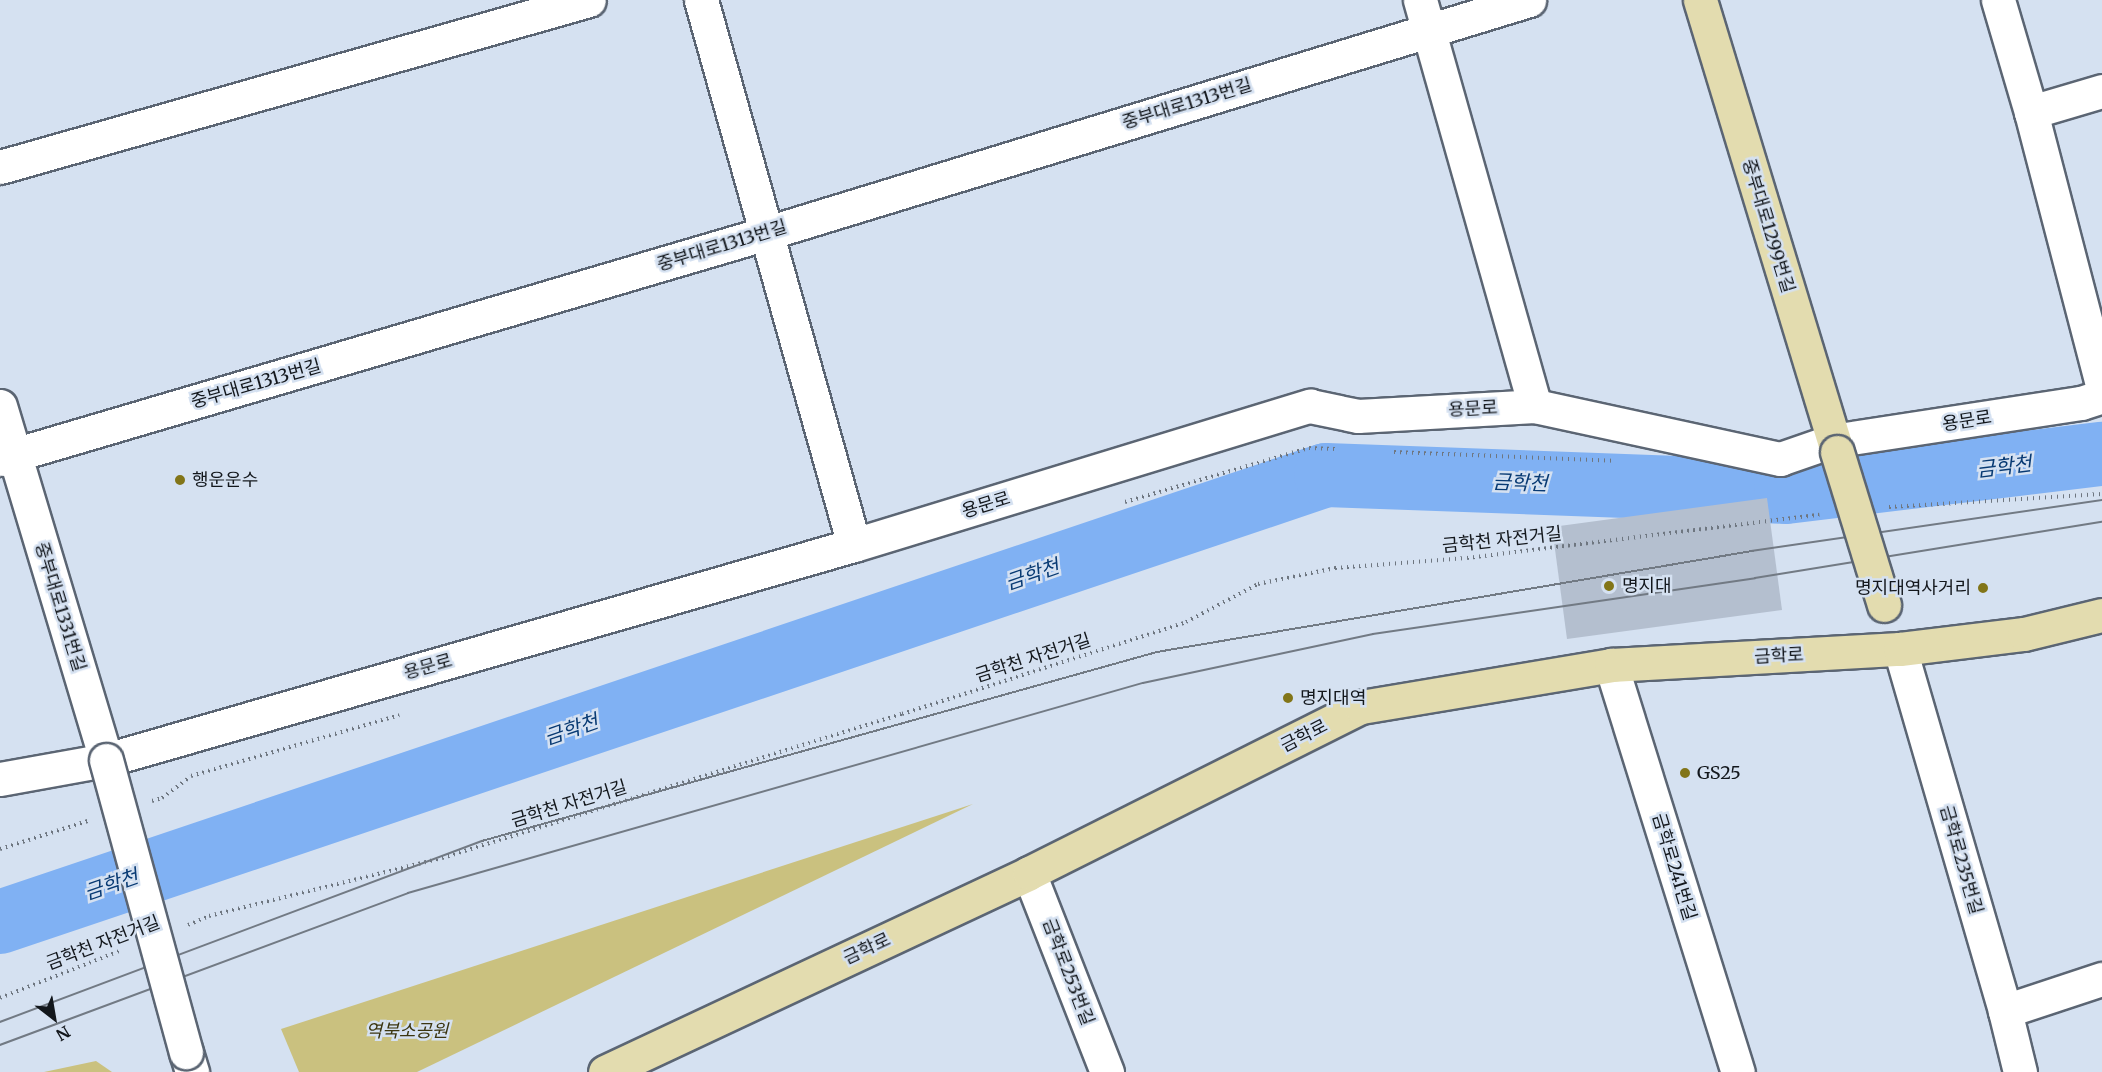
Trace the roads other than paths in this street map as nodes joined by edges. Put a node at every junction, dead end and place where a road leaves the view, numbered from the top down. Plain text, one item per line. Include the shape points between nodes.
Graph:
1 (589, 0) edge
2 (701, 0) edge
3 (1529, 0) edge
4 (1700, 0) edge
5 (1998, 0) edge
6 (1424, 15) edge
7 (2102, 91) edge
8 (2031, 112) junction
9 (0, 167) edge
10 (767, 233) junction
11 (2102, 384) edge
12 (2102, 396) edge
13 (0, 406) edge
14 (1534, 406) junction
15 (1834, 447) junction
16 (7, 457) edge
17 (854, 545) junction
18 (2102, 615) edge
19 (1900, 649) junction
20 (1611, 665) junction
21 (106, 760) junction
22 (0, 779) edge
23 (1029, 873) junction
24 (2102, 979) edge
25 (2005, 1011) junction
26 (189, 1062) edge
27 (1735, 1071) edge
28 (605, 1072) edge
29 (1107, 1072) edge
30 (2020, 1072) edge

1 - 9 street
2 - 10 street
3 - 6 street, 중부대로1313번길
4 - 15 main road, 중부대로1299번길
5 - 8 street
6 - 10 street, 중부대로1313번길
6 - 14 street
7 - 8 street
8 - 11 street
10 - 16 street, 중부대로1313번길
10 - 17 street
12 - 15 street, 용문로
13 - 16 street, 중부대로1331번길
14 - 15 street, 용문로 via 1780,459
14 - 17 street, 용문로 via 1358,416 1310,406
15 - 19 main road, 중부대로1299번길, bridge
16 - 21 street, 중부대로1331번길
17 - 21 street, 용문로
18 - 19 main road, 금학로 via 2024,634
19 - 20 main road, 금학로
19 - 25 street, 금학로235번길
20 - 23 main road, 금학로 via 1361,707
20 - 27 street, 금학로241번길
21 - 22 street, 용문로
21 - 26 street, 중부대로1331번길, bridge
23 - 28 main road, 금학로
23 - 29 street, 금학로253번길
24 - 25 street
25 - 30 street, 금학로235번길

